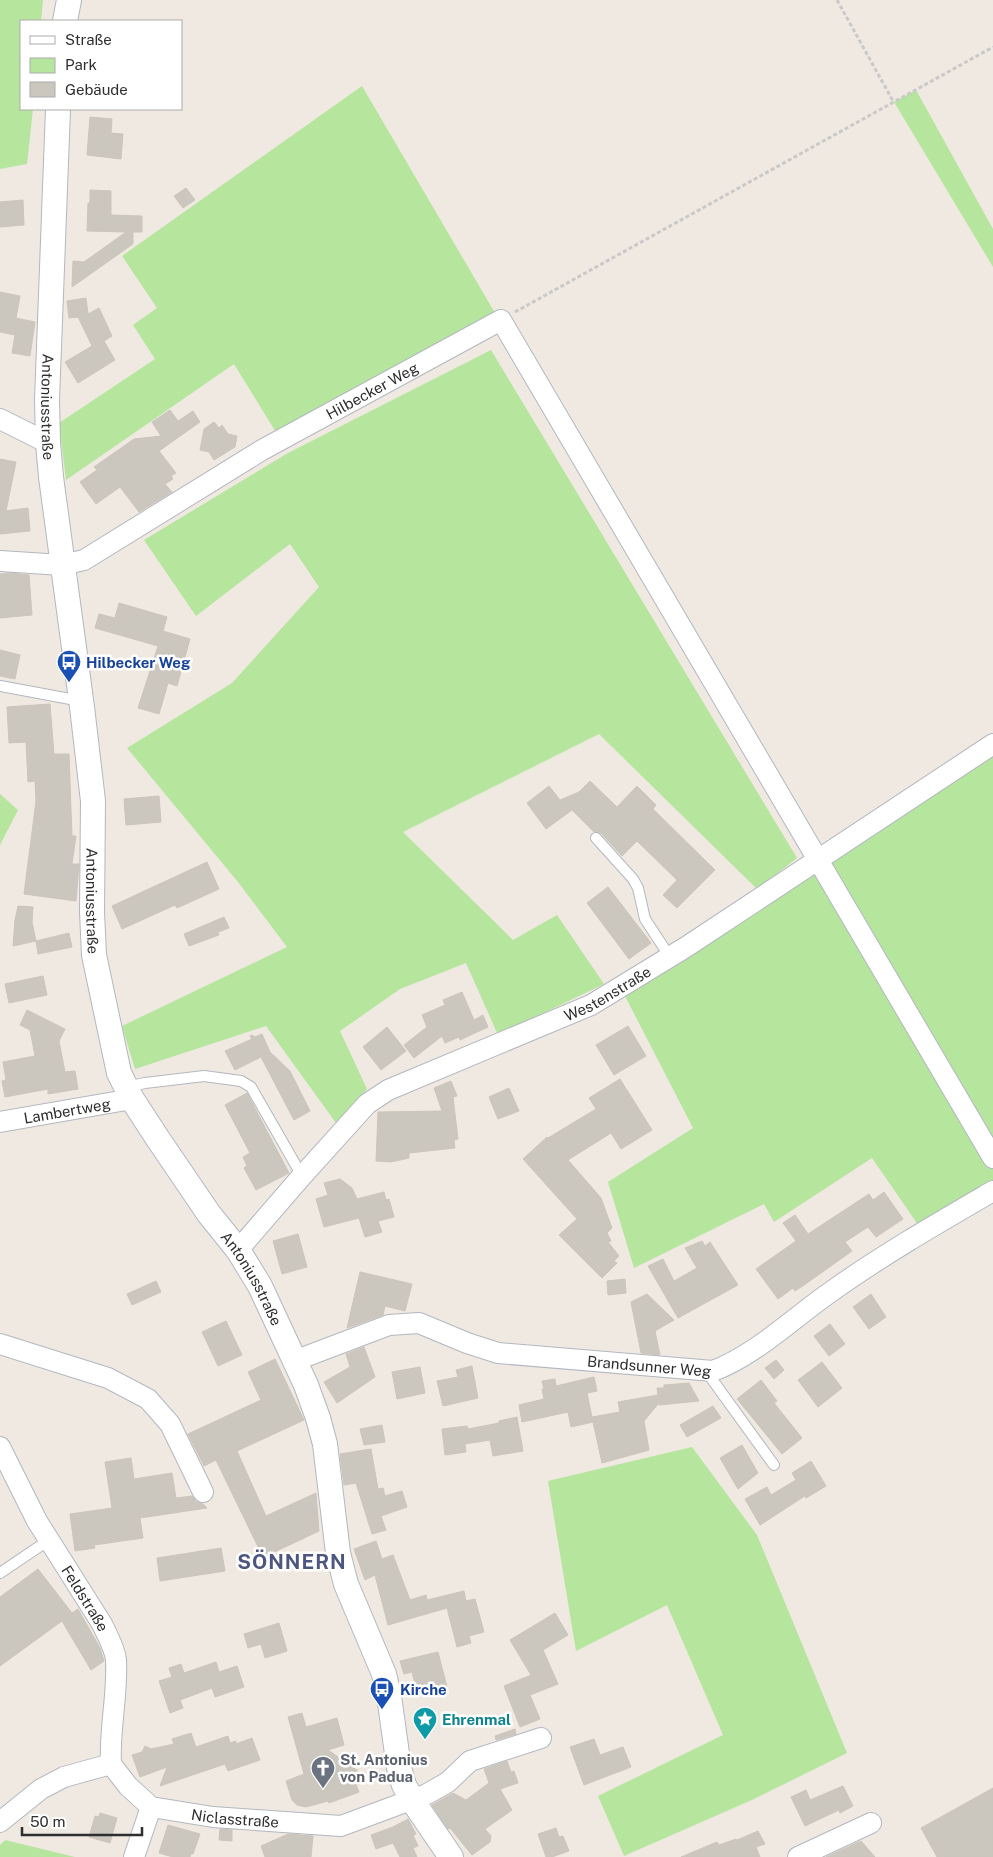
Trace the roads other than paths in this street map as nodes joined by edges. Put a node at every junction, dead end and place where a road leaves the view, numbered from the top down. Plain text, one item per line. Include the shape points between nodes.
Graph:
1 (69, 0) edge
2 (65, 20) edge
3 (58, 110) edge
4 (0, 419) edge
5 (48, 443) junction
6 (0, 561) edge
7 (62, 565) junction
8 (0, 686) edge
9 (81, 701) junction
10 (993, 744) edge
11 (596, 838) dead end
12 (819, 860) junction
13 (670, 957) junction
14 (129, 1093) junction
15 (0, 1122) edge
16 (993, 1158) edge
17 (302, 1176) junction
18 (993, 1191) edge
19 (238, 1250) junction
20 (0, 1344) edge
21 (294, 1361) junction
22 (706, 1371) junction
23 (0, 1447) edge
24 (774, 1465) dead end
25 (204, 1492) dead end
26 (49, 1540) junction
27 (0, 1573) edge
28 (541, 1738) dead end
29 (111, 1764) junction
30 (412, 1800) junction
31 (151, 1806) junction
32 (0, 1822) edge
33 (871, 1823) dead end
34 (134, 1857) edge
35 (451, 1857) edge
36 (798, 1857) edge

1 - 2 street
3 - 5 street, Antoniusstraße
4 - 5 street
5 - 7 street, Antoniusstraße
6 - 7 street
7 - 9 street, Antoniusstraße
7 - 12 street, Hilbecker Weg via 84,560 262,450 501,320
8 - 9 lane
9 - 14 street, Antoniusstraße via 93,801 94,955 117,1064
10 - 12 street, Westenstraße
11 - 13 lane via 633,879 645,920
12 - 13 street, Westenstraße
12 - 16 street
13 - 17 street, Westenstraße via 591,1006 388,1090 367,1104
14 - 15 street, Lambertweg
14 - 17 lane via 146,1083 204,1076 241,1081 251,1087
14 - 19 street, Antoniusstraße via 209,1214
17 - 19 street, Westenstraße
18 - 22 street, Brandsunner Weg via 875,1261 730,1364
19 - 21 street, Antoniusstraße via 260,1286
20 - 25 street via 108,1378 148,1399 170,1424
21 - 22 street, Brandsunner Weg via 389,1326 419,1323 498,1353
21 - 30 street, Antoniusstraße via 306,1385 325,1444 338,1553 346,1584 384,1674 399,1768
22 - 24 lane
23 - 26 street, Feldstraße
26 - 27 lane
26 - 29 street, Feldstraße via 102,1624 116,1659
28 - 30 street, Niclasstraße via 470,1761 448,1782
29 - 31 street via 128,1786
29 - 32 street via 64,1777 41,1789
30 - 31 street, Niclasstraße via 341,1826 212,1817
30 - 35 street, Antoniusstraße
31 - 34 street
33 - 36 street

